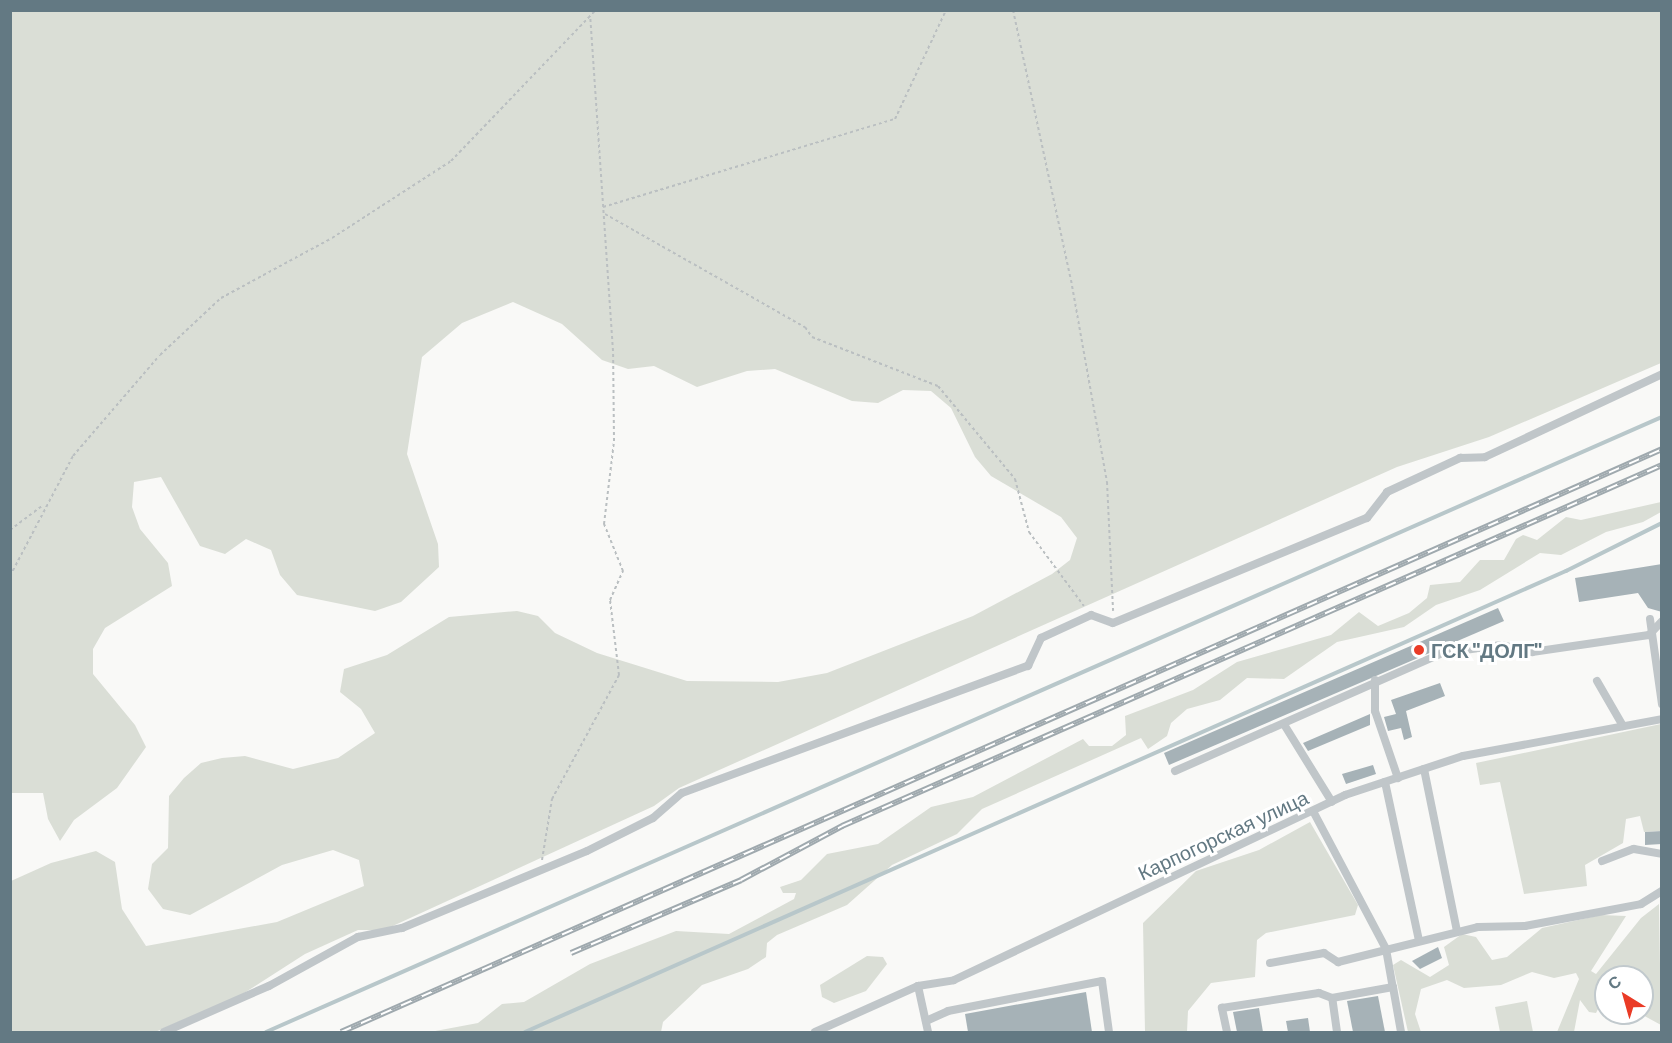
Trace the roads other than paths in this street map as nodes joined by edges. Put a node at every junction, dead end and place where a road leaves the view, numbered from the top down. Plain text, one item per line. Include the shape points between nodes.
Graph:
1 (1662, 374) edge
2 (1650, 619) dead end
3 (1662, 621) edge
4 (1649, 635) junction
5 (1375, 680) junction
6 (1597, 681) dead end
7 (1662, 704) edge
8 (1662, 719) edge
9 (1285, 726) junction
10 (1623, 726) junction
11 (1424, 769) junction
12 (1175, 771) dead end
13 (1398, 778) junction
14 (1385, 782) junction
15 (1332, 802) junction
16 (1313, 811) junction
17 (1662, 854) edge
18 (1602, 861) dead end
19 (1662, 891) edge
20 (1457, 931) junction
21 (1419, 939) junction
22 (1386, 949) junction
23 (1270, 963) dead end
24 (918, 986) junction
25 (1393, 987) junction
26 (1332, 998) junction
27 (926, 1021) junction
28 (164, 1032) edge
29 (815, 1032) edge
30 (928, 1032) edge
31 (1109, 1032) edge
32 (1227, 1032) edge
33 (1337, 1032) edge
34 (1401, 1032) edge

1 - 28 lane via 1485,457 1460,458 1387,492 1367,518 1113,623 1091,615 1041,638 1028,666 682,793 653,818 540,871 402,928 358,936 269,986
2 - 4 lane
3 - 4 lane
4 - 5 lane via 1532,652 1501,645 1442,653
4 - 7 lane
5 - 9 lane
5 - 13 lane via 1375,711
6 - 10 lane
8 - 10 lane, Карпогорская улица
9 - 12 lane
9 - 15 lane
10 - 11 lane, Карпогорская улица via 1463,756
11 - 13 lane, Карпогорская улица
11 - 20 lane
13 - 14 lane, Карпогорская улица
14 - 15 lane, Карпогорская улица
14 - 21 lane
15 - 16 lane, Карпогорская улица
16 - 22 lane
16 - 24 lane, Карпогорская улица via 954,980
17 - 18 lane via 1634,849
19 - 20 lane via 1641,904 1525,926
20 - 21 lane
21 - 22 lane
22 - 23 lane via 1338,962 1324,953
22 - 25 lane
24 - 27 lane
24 - 29 lane, Карпогорская улица
25 - 26 lane
25 - 34 lane
26 - 32 lane via 1319,993 1222,1008
26 - 33 lane
27 - 30 lane
27 - 31 lane via 948,1011 1102,981

